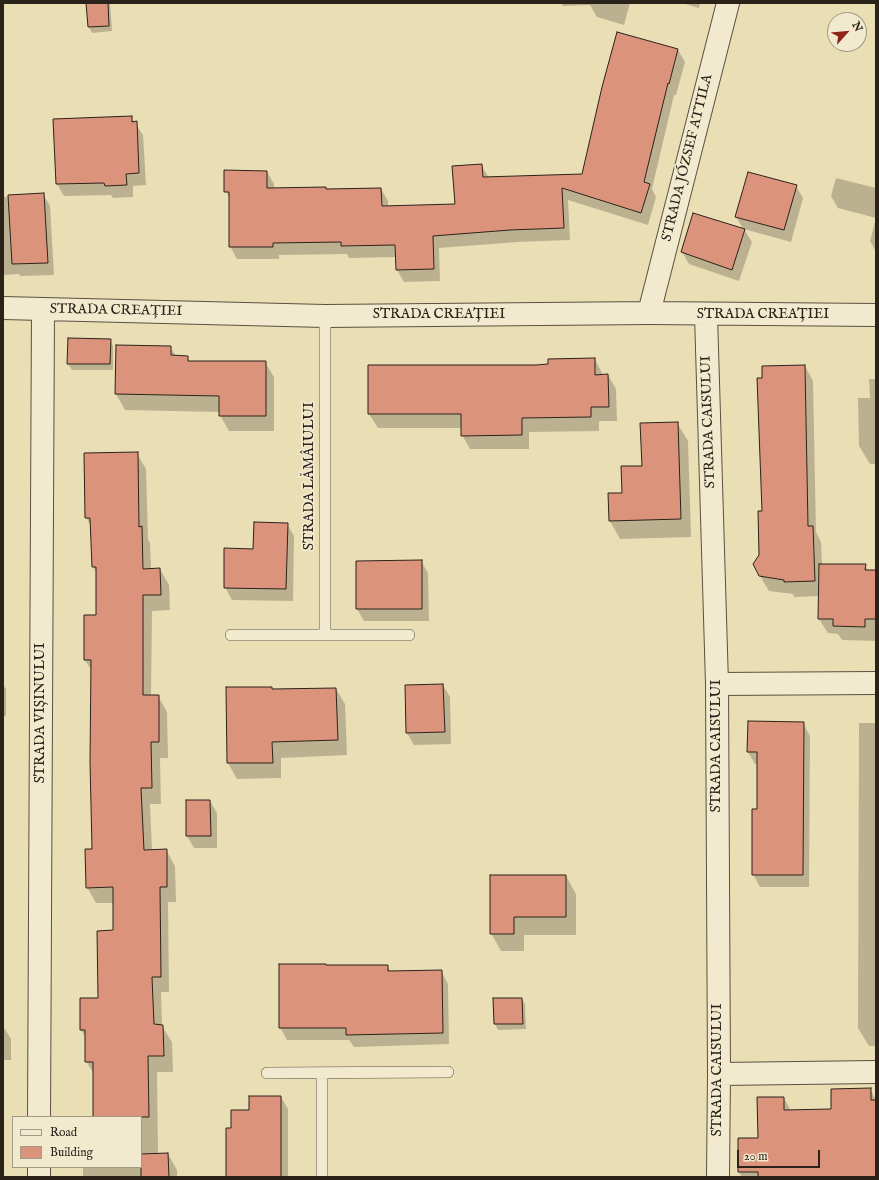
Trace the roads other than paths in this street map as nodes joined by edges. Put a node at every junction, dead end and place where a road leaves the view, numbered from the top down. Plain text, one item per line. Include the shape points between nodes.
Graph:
1 (728, 3) edge
2 (3, 308) edge
3 (42, 309) junction
4 (649, 313) junction
5 (706, 315) junction
6 (876, 315) edge
7 (324, 316) junction
8 (231, 635) dead end
9 (326, 635) junction
10 (409, 635) dead end
11 (876, 682) edge
12 (717, 684) junction
13 (448, 1072) dead end
14 (876, 1072) edge
15 (266, 1073) dead end
16 (322, 1073) junction
17 (719, 1074) junction
18 (39, 1116) edge
19 (322, 1177) edge
20 (718, 1177) edge

1 - 4 street, STRADA JÓZSEF ATTILA
2 - 3 street, STRADA CREAȚIEI
3 - 7 street, STRADA CREAȚIEI
3 - 18 street, STRADA VIȘINULUI
4 - 5 street, STRADA CREAȚIEI
4 - 7 street, STRADA CREAȚIEI
5 - 6 street, STRADA CREAȚIEI
5 - 12 street, STRADA CAISULUI
7 - 9 lane, STRADA LĂMÂIULUI
8 - 9 lane
9 - 10 lane
11 - 12 street
12 - 17 street, STRADA CAISULUI
13 - 16 lane
14 - 17 street
15 - 16 lane
16 - 19 lane
17 - 20 street, STRADA CAISULUI

